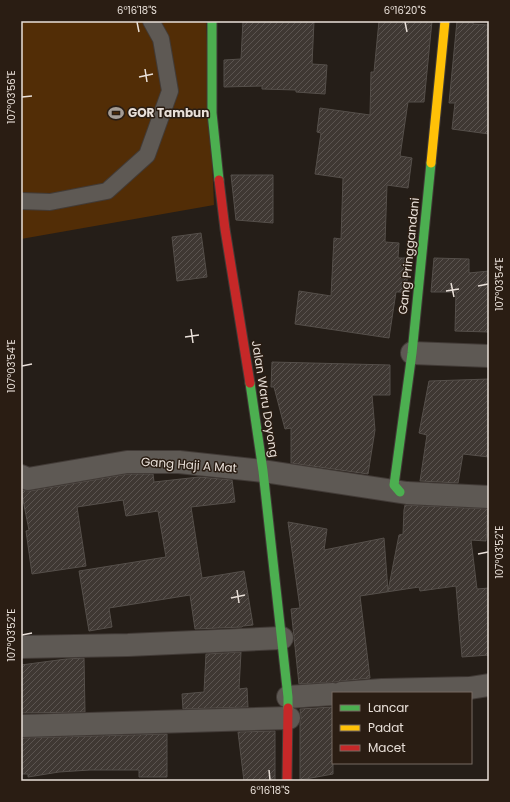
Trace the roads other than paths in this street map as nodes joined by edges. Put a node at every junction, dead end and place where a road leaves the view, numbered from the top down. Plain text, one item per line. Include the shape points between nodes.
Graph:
1 (151, 21) edge
2 (212, 21) edge
3 (445, 21) edge
4 (21, 201) edge
5 (412, 353) junction
6 (489, 356) edge
7 (264, 471) junction
8 (21, 476) edge
9 (400, 492) junction
10 (489, 497) edge
11 (282, 638) junction
12 (21, 647) edge
13 (489, 685) edge
14 (355, 692) edge
15 (332, 694) edge
16 (289, 708) junction
17 (21, 726) edge
18 (287, 781) edge

1 - 4 lane via 161,39 170,91 147,156 107,191 50,202
2 - 7 street, Jalan Waru Doyong via 212,113 219,178
3 - 5 street, Gang Pringgandani
5 - 6 street
5 - 9 street, Gang Pringgandani via 394,484
7 - 8 street, Gang Haji A Mat via 179,462 127,462 28,479
7 - 9 street, Gang Haji A Mat
7 - 11 street, Jalan Waru Doyong
9 - 10 street, Gang Haji A Mat
11 - 12 street
11 - 16 street, Jalan Waru Doyong
13 - 14 street via 470,688
15 - 16 street
16 - 17 street
16 - 18 street, Jalan Waru Doyong

